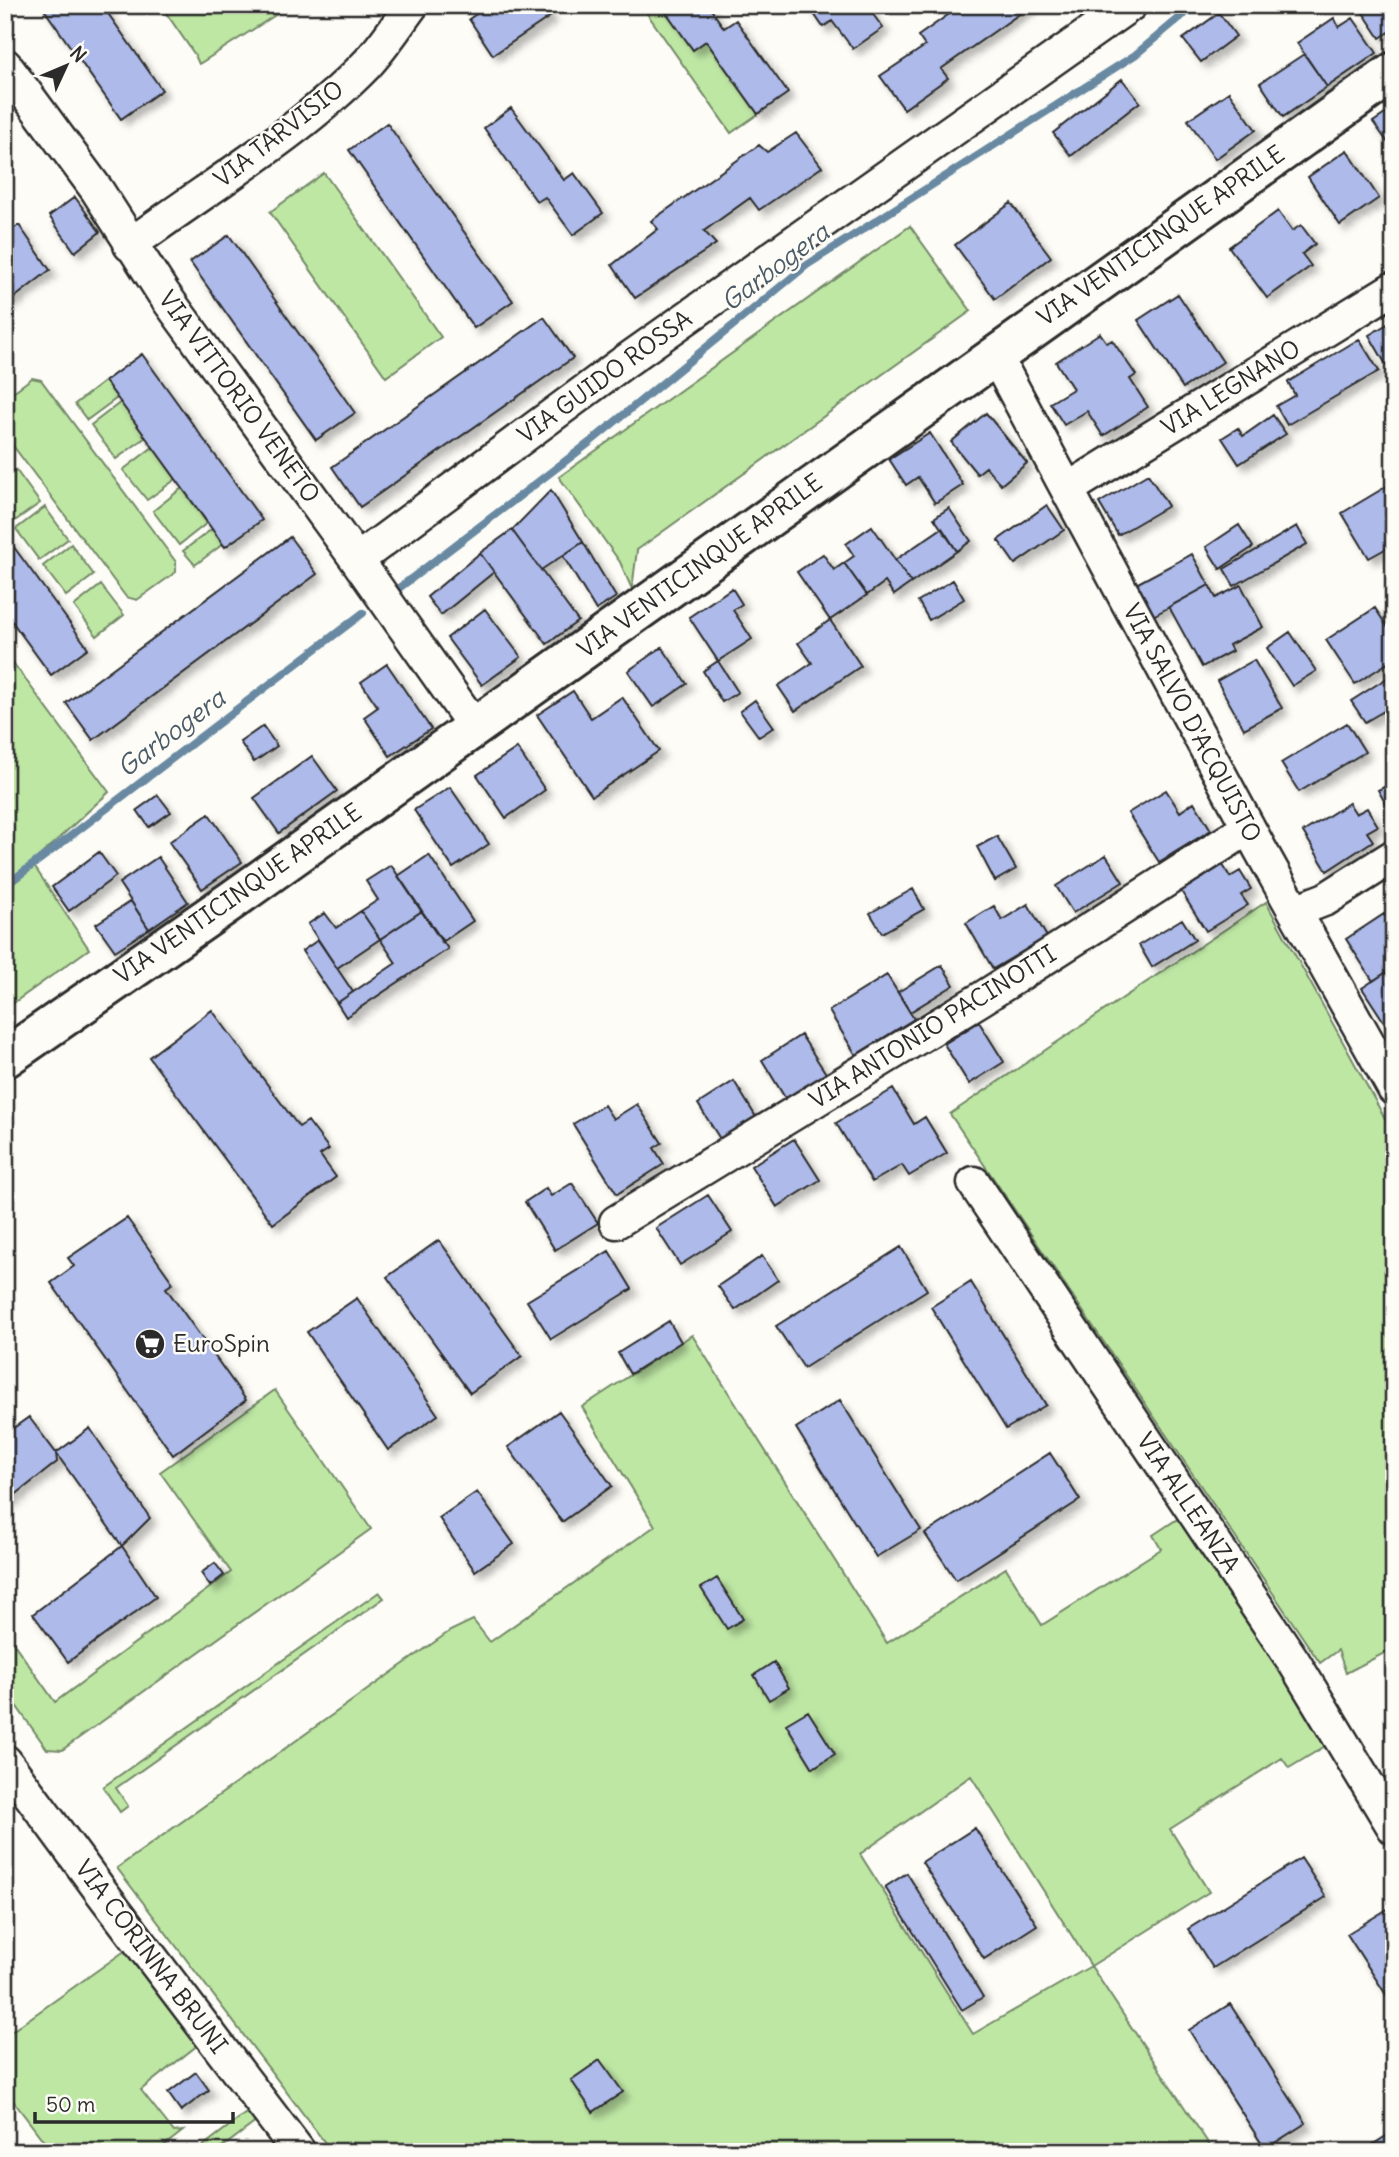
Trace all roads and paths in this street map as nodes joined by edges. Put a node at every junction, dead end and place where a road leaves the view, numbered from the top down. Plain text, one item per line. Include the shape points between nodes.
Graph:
1 (412, 5) edge
2 (1130, 5) edge
3 (5, 65) edge
4 (1394, 72) edge
5 (130, 245) junction
6 (1394, 288) edge
7 (995, 355) junction
8 (1068, 489) junction
9 (357, 560) junction
10 (474, 726) junction
11 (1248, 828) junction
12 (1394, 856) edge
13 (1295, 911) junction
14 (5, 1058) edge
15 (1394, 1089) edge
16 (974, 1184) dead end
17 (616, 1222) dead end
18 (5, 1761) edge
19 (1394, 1828) edge
20 (299, 2152) edge

1 - 5 street, VIA TARVISIO via 369,62 307,117
2 - 9 street, VIA GUIDO ROSSA via 610,373
3 - 5 street, VIA VITTORIO VENETO via 97,190
4 - 7 street, VIA VENTICINQUE APRILE
5 - 9 street, VIA VITTORIO VENETO
6 - 8 street, VIA LEGNANO
7 - 8 street, VIA SALVO D'ACQUISTO
7 - 10 street, VIA VENTICINQUE APRILE
8 - 11 street, VIA SALVO D'ACQUISTO
9 - 10 street, VIA VITTORIO VENETO
10 - 14 street, VIA VENTICINQUE APRILE
11 - 13 street, VIA SALVO D'ACQUISTO
11 - 17 street, VIA ANTONIO PACINOTTI via 981,999
12 - 13 street via 1326,899
13 - 15 street, VIA SALVO D'ACQUISTO
16 - 19 street, VIA ALLEANZA via 1294,1662
18 - 20 street, VIA CORINNA BRUNI

